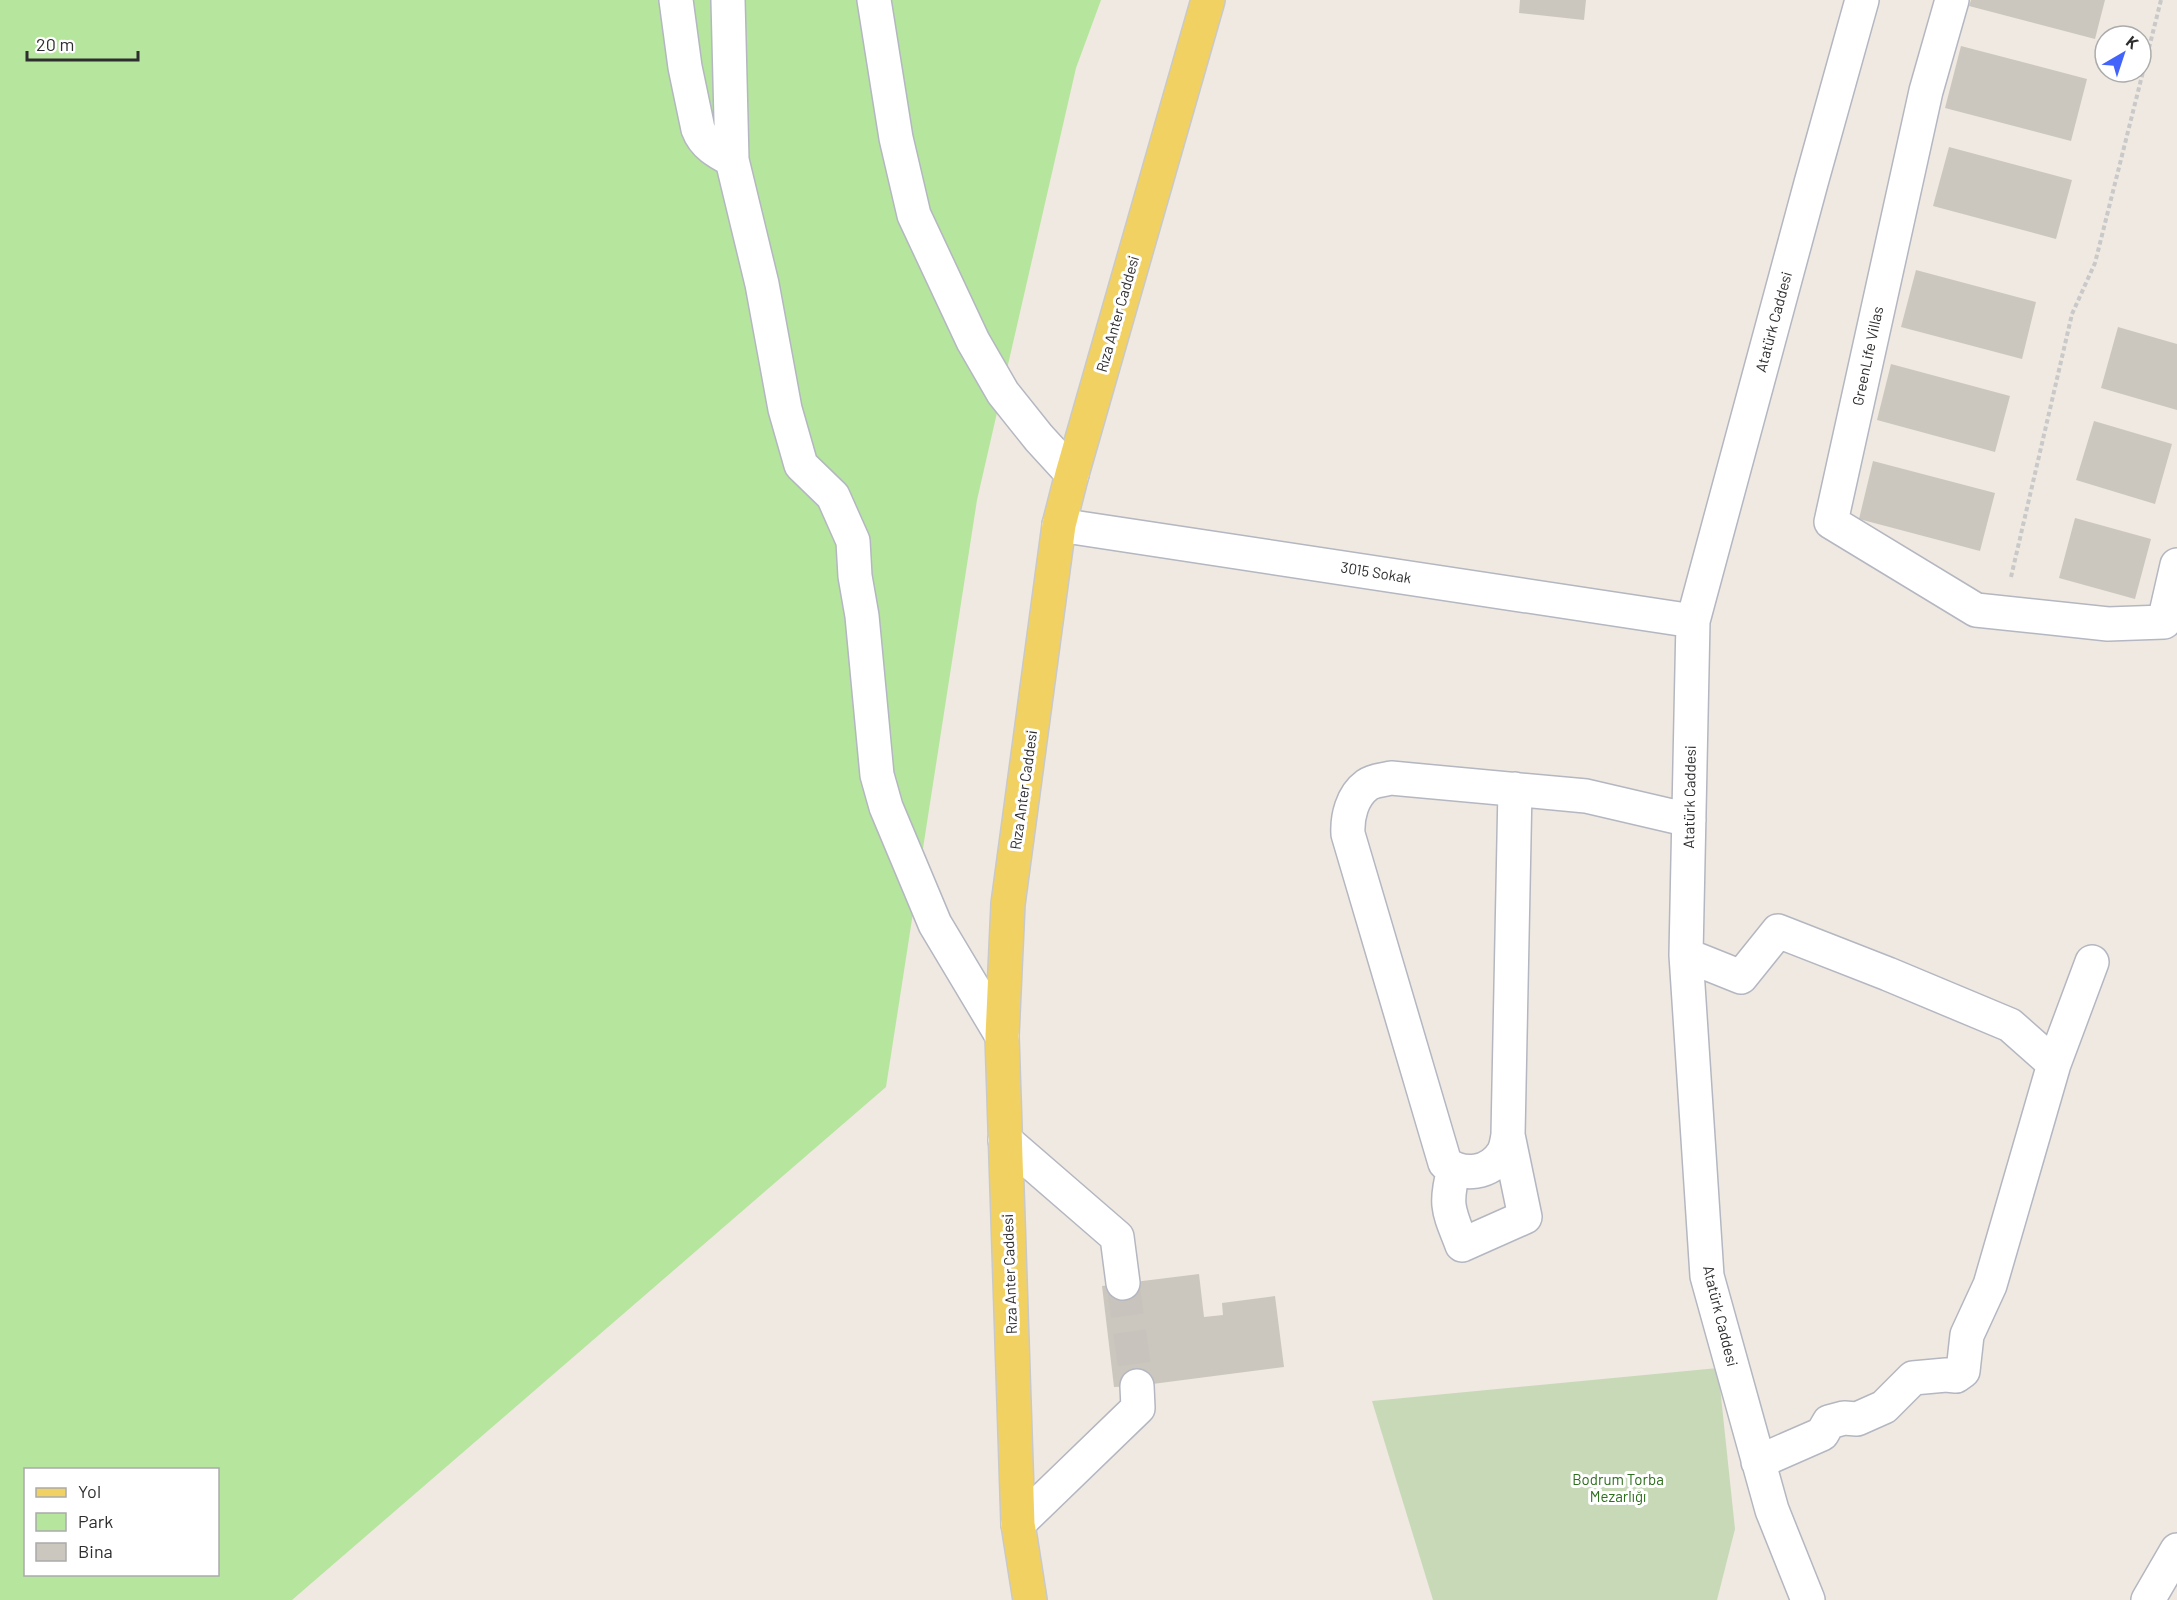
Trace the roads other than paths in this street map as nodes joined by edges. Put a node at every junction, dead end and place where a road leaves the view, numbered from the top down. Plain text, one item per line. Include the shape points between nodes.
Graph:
1 (676, 0) edge
2 (728, 0) edge
3 (874, 0) edge
4 (1209, 0) edge
5 (1862, 0) edge
6 (1952, 0) edge
7 (732, 160) junction
8 (1072, 474) junction
9 (1059, 525) junction
10 (2177, 565) edge
11 (1694, 621) junction
12 (1515, 789) junction
13 (1689, 820) junction
14 (1686, 955) junction
15 (2092, 962) dead end
16 (1002, 1036) junction
17 (2054, 1064) junction
18 (1508, 1135) junction
19 (1005, 1140) junction
20 (1454, 1169) junction
21 (1123, 1283) tunnel mouth
22 (1137, 1386) tunnel mouth
23 (1758, 1462) junction
24 (1018, 1524) junction
25 (2177, 1550) edge
26 (1030, 1600) edge
27 (1808, 1600) edge
28 (2148, 1600) edge

1 - 7 street via 698,129 710,147
2 - 7 street
3 - 8 street via 896,138 914,215 972,341 1003,393
4 - 8 main road, Rıza Anter Caddesi
5 - 11 street, Atatürk Caddesi
6 - 10 street, GreenLife Villas via 1926,90 1831,522 1976,610 2108,624 2164,622
7 - 16 street via 762,284 785,409 801,465 833,496 853,541 877,775 886,807 935,924
8 - 9 main road, Rıza Anter Caddesi
9 - 11 street, 3015 Sokak
9 - 16 main road, Rıza Anter Caddesi via 1008,904
11 - 13 street, Atatürk Caddesi
12 - 13 street via 1586,796
12 - 18 street
12 - 20 street via 1391,778 1367,785 1347,815 1348,834 1445,1163
13 - 14 street, Atatürk Caddesi
14 - 17 street via 1741,977 1778,931 2010,1025
14 - 23 street, Atatürk Caddesi via 1707,1276
15 - 17 street
16 - 19 main road, Rıza Anter Caddesi
17 - 23 street via 1990,1285 1967,1335 1963,1371 1956,1376 1913,1378 1884,1407 1857,1419 1829,1422 1822,1434
18 - 20 street via 1503,1152 1493,1164 1479,1170
18 - 20 street via 1525,1217 1462,1245 1448,1209
19 - 21 street via 1117,1237
19 - 24 main road, Rıza Anter Caddesi
22 - 24 street via 1138,1408
23 - 27 street, Atatürk Caddesi via 1772,1510
24 - 26 main road, Rıza Anter Caddesi
25 - 28 street

